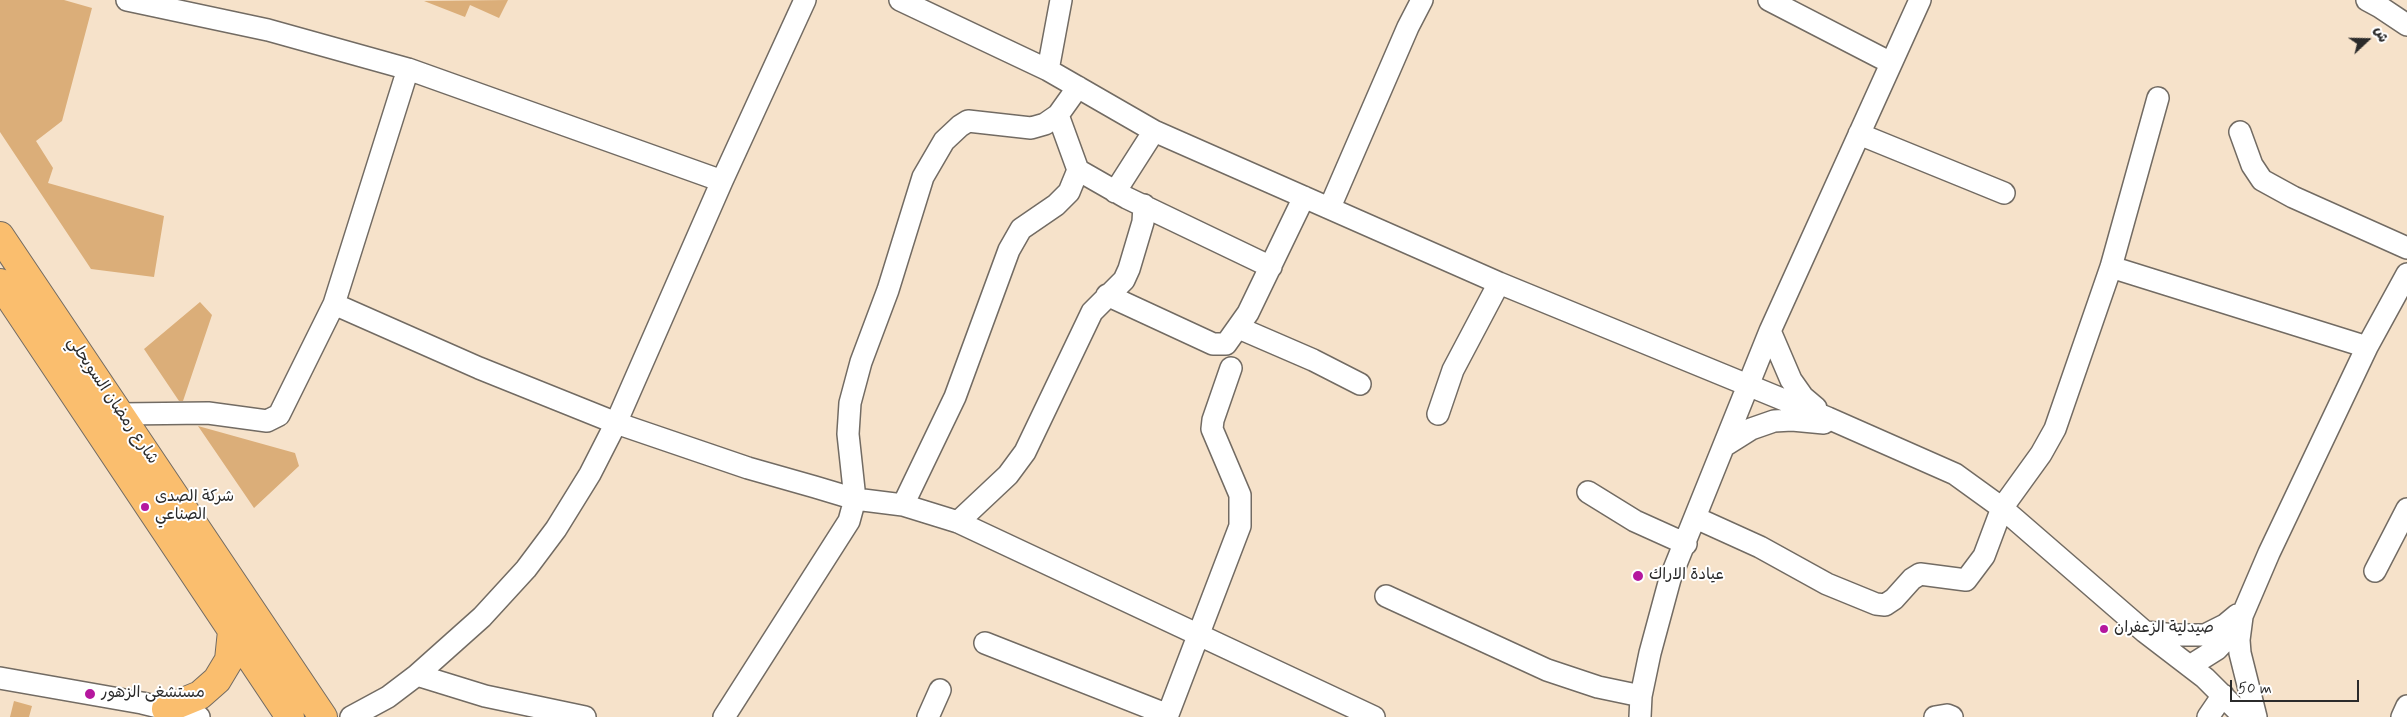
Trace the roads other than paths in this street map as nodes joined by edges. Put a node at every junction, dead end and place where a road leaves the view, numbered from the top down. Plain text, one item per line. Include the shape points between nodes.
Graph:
1 (127, 0) edge
2 (805, 0) edge
3 (900, 0) edge
4 (1061, 0) edge
5 (1422, 0) edge
6 (1769, 0) edge
7 (1920, 0) edge
8 (2367, 0) edge
9 (2407, 26) edge
10 (1891, 63) junction
11 (408, 69) junction
12 (1048, 70) junction
13 (1078, 87) junction
14 (2158, 98) dead end
15 (1058, 115) junction
16 (1154, 131) junction
17 (2240, 132) dead end
18 (1859, 134) junction
19 (1078, 170) junction
20 (722, 181) junction
21 (1115, 192) junction
22 (2004, 192) dead end
23 (1304, 197) junction
24 (1144, 206) junction
25 (1330, 207) junction
26 (0, 236) edge
27 (2407, 248) edge
28 (1270, 267) junction
29 (2111, 267) junction
30 (2407, 274) edge
31 (0, 283) edge
32 (1499, 283) junction
33 (1107, 295) junction
34 (334, 304) junction
35 (1239, 328) junction
36 (1770, 331) junction
37 (2368, 347) junction
38 (1231, 368) dead end
39 (1360, 384) dead end
40 (1749, 384) junction
41 (121, 414) junction
42 (1438, 414) dead end
43 (1837, 421) junction
44 (616, 423) junction
45 (1724, 446) junction
46 (1588, 492) dead end
47 (855, 499) junction
48 (903, 505) junction
49 (2002, 508) junction
50 (2407, 509) edge
51 (1696, 518) junction
52 (958, 522) junction
53 (1686, 544) junction
54 (2375, 570) dead end
55 (1386, 596) dead end
56 (2245, 610) junction
57 (232, 631) junction
58 (2145, 632) junction
59 (1197, 635) junction
60 (985, 643) dead end
61 (2190, 666) junction
62 (417, 675) junction
63 (0, 678) edge
64 (940, 690) dead end
65 (2223, 695) junction
66 (2407, 706) edge
67 (1640, 707) edge
68 (149, 710) edge
69 (1167, 716) edge
70 (198, 717) edge
71 (290, 717) edge
72 (323, 717) edge
73 (351, 717) edge
74 (585, 717) edge
75 (724, 717) edge
76 (928, 717) edge
77 (1374, 717) edge
78 (1935, 717) edge
79 (1952, 717) edge
80 (2208, 717) edge
81 (2244, 717) edge
82 (2256, 717) edge
83 (2402, 717) edge

1 - 11 street via 268,30
2 - 20 street
3 - 12 street
4 - 12 street
5 - 25 street
6 - 10 street
7 - 10 street
8 - 9 street
10 - 18 street
11 - 20 street
11 - 34 street
12 - 13 street
13 - 15 street
13 - 16 street
14 - 29 street
15 - 19 street
15 - 47 street via 1031,128 968,121 944,141 923,177 850,403 848,434
16 - 21 street
16 - 23 street
17 - 27 street via 2252,165 2262,180
18 - 22 street
18 - 36 street
19 - 21 street
19 - 48 street via 1069,192 1021,229 1009,250 955,397
20 - 44 street
21 - 24 street
23 - 25 street
23 - 28 street
24 - 28 street
24 - 33 street via 1143,222 1129,269 1124,280
25 - 32 street
26 - 41 main road, شارع رمضان السويحلي
28 - 35 street
29 - 37 street
29 - 49 street via 2055,429
30 - 37 street
31 - 57 main road, شارع رمضان السويحلي
32 - 40 street
32 - 42 street via 1453,370
33 - 35 street via 1213,344 1226,344
33 - 52 street via 1092,312 1024,452 1008,475
34 - 41 street via 288,399 271,421 208,413
34 - 44 street via 479,368
35 - 39 street
36 - 40 street
36 - 43 street via 1791,380 1803,397
37 - 56 street
38 - 59 street via 1212,429 1240,495 1240,526
40 - 43 street
40 - 45 street
41 - 72 main road, شارع رمضان السويحلي
43 - 45 street via 1774,421 1751,429
43 - 49 street via 1955,474
44 - 47 street via 748,468
44 - 62 street via 590,474 526,569 482,617
45 - 51 street
46 - 53 street via 1635,521
47 - 48 street
47 - 75 street via 844,532
48 - 52 street
49 - 51 street via 1984,556 1966,580 1920,574 1885,605 1827,584 1760,547
49 - 58 street
50 - 54 street
51 - 53 street
52 - 59 street
53 - 67 street via 1670,579
55 - 67 street via 1547,670 1598,687
56 - 58 street via 2204,635
56 - 61 street via 2231,634 2217,649
56 - 82 street via 2240,653
57 - 68 main road via 229,660 217,680 200,695
57 - 71 main road, شارع رمضان السويحلي
58 - 61 street
59 - 69 street
59 - 77 street
60 - 69 street
61 - 65 street
62 - 73 street via 388,697
62 - 74 street via 485,696
63 - 68 street
64 - 76 street
65 - 80 street
65 - 81 street
66 - 83 street
68 - 70 street
78 - 79 street

